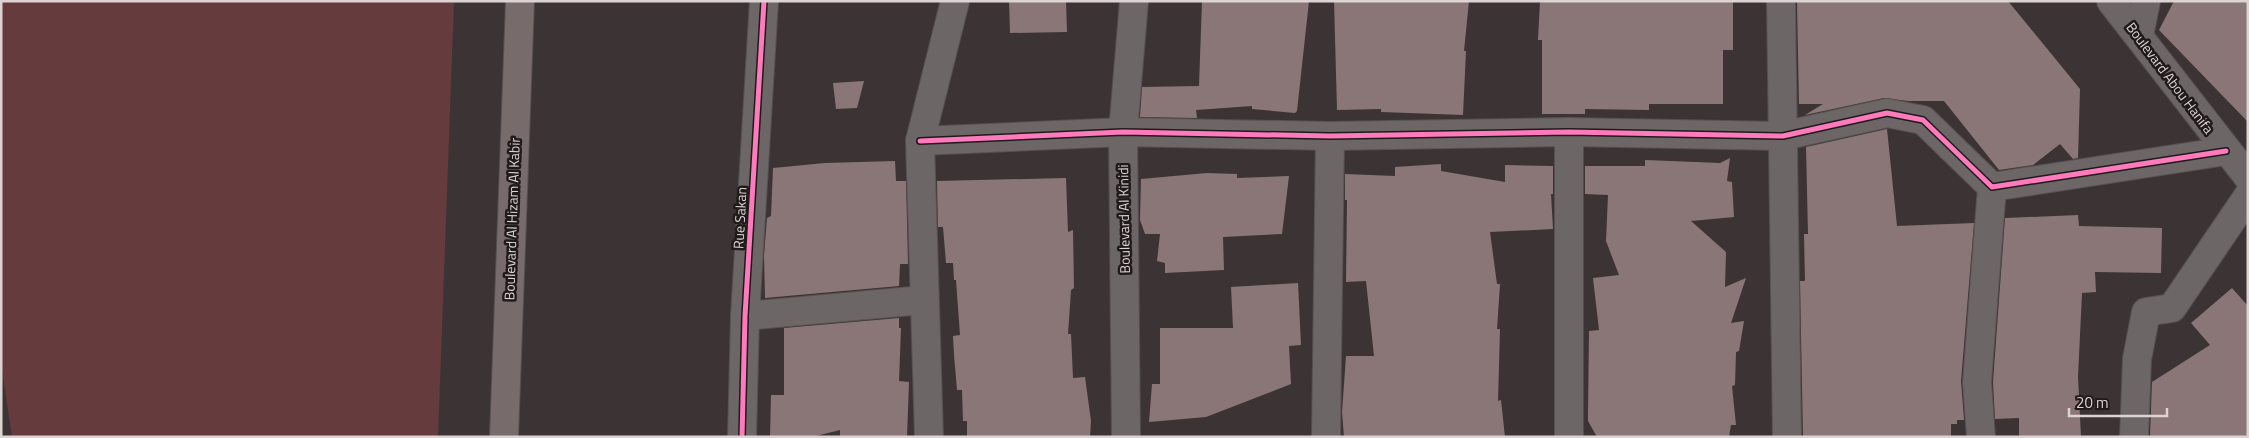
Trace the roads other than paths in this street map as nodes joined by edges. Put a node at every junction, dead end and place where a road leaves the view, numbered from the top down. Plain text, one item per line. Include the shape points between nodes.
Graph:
1 (520, 1) edge
2 (764, 1) edge
3 (955, 1) edge
4 (1134, 1) edge
5 (1781, 1) edge
6 (2111, 1) edge
7 (2146, 1) edge
8 (2139, 36) junction
9 (1123, 132) junction
10 (1569, 132) junction
11 (1330, 136) junction
12 (1783, 136) junction
13 (920, 141) junction
14 (2226, 151) junction
15 (2248, 177) edge
16 (1992, 187) junction
17 (2248, 196) edge
18 (923, 300) junction
19 (745, 316) junction
20 (504, 437) edge
21 (742, 437) edge
22 (928, 437) edge
23 (1126, 437) edge
24 (1326, 437) edge
25 (1569, 437) edge
26 (1787, 437) edge
27 (1981, 437) edge
28 (2134, 437) edge

1 - 20 main road, Boulevard Al Hizam Al Kabir
2 - 19 street, Rue Sakan
3 - 13 street
4 - 9 street, Boulevard Al Kinidi
5 - 12 street
6 - 8 street, Boulevard Abou Hanifa
7 - 8 street
8 - 14 street, Boulevard Abou Hanifa
9 - 11 street
9 - 13 street
9 - 23 street, Boulevard Al Kinidi
10 - 11 street
10 - 12 street
10 - 25 street
11 - 24 street
12 - 16 street via 1887,113 1923,120
12 - 26 street
13 - 18 street
14 - 15 street, Boulevard Abou Hanifa
14 - 16 street
16 - 27 street via 1977,382
17 - 28 street via 2172,308 2146,312 2138,359
18 - 19 street
18 - 22 street
19 - 21 street, Rue Sakan

